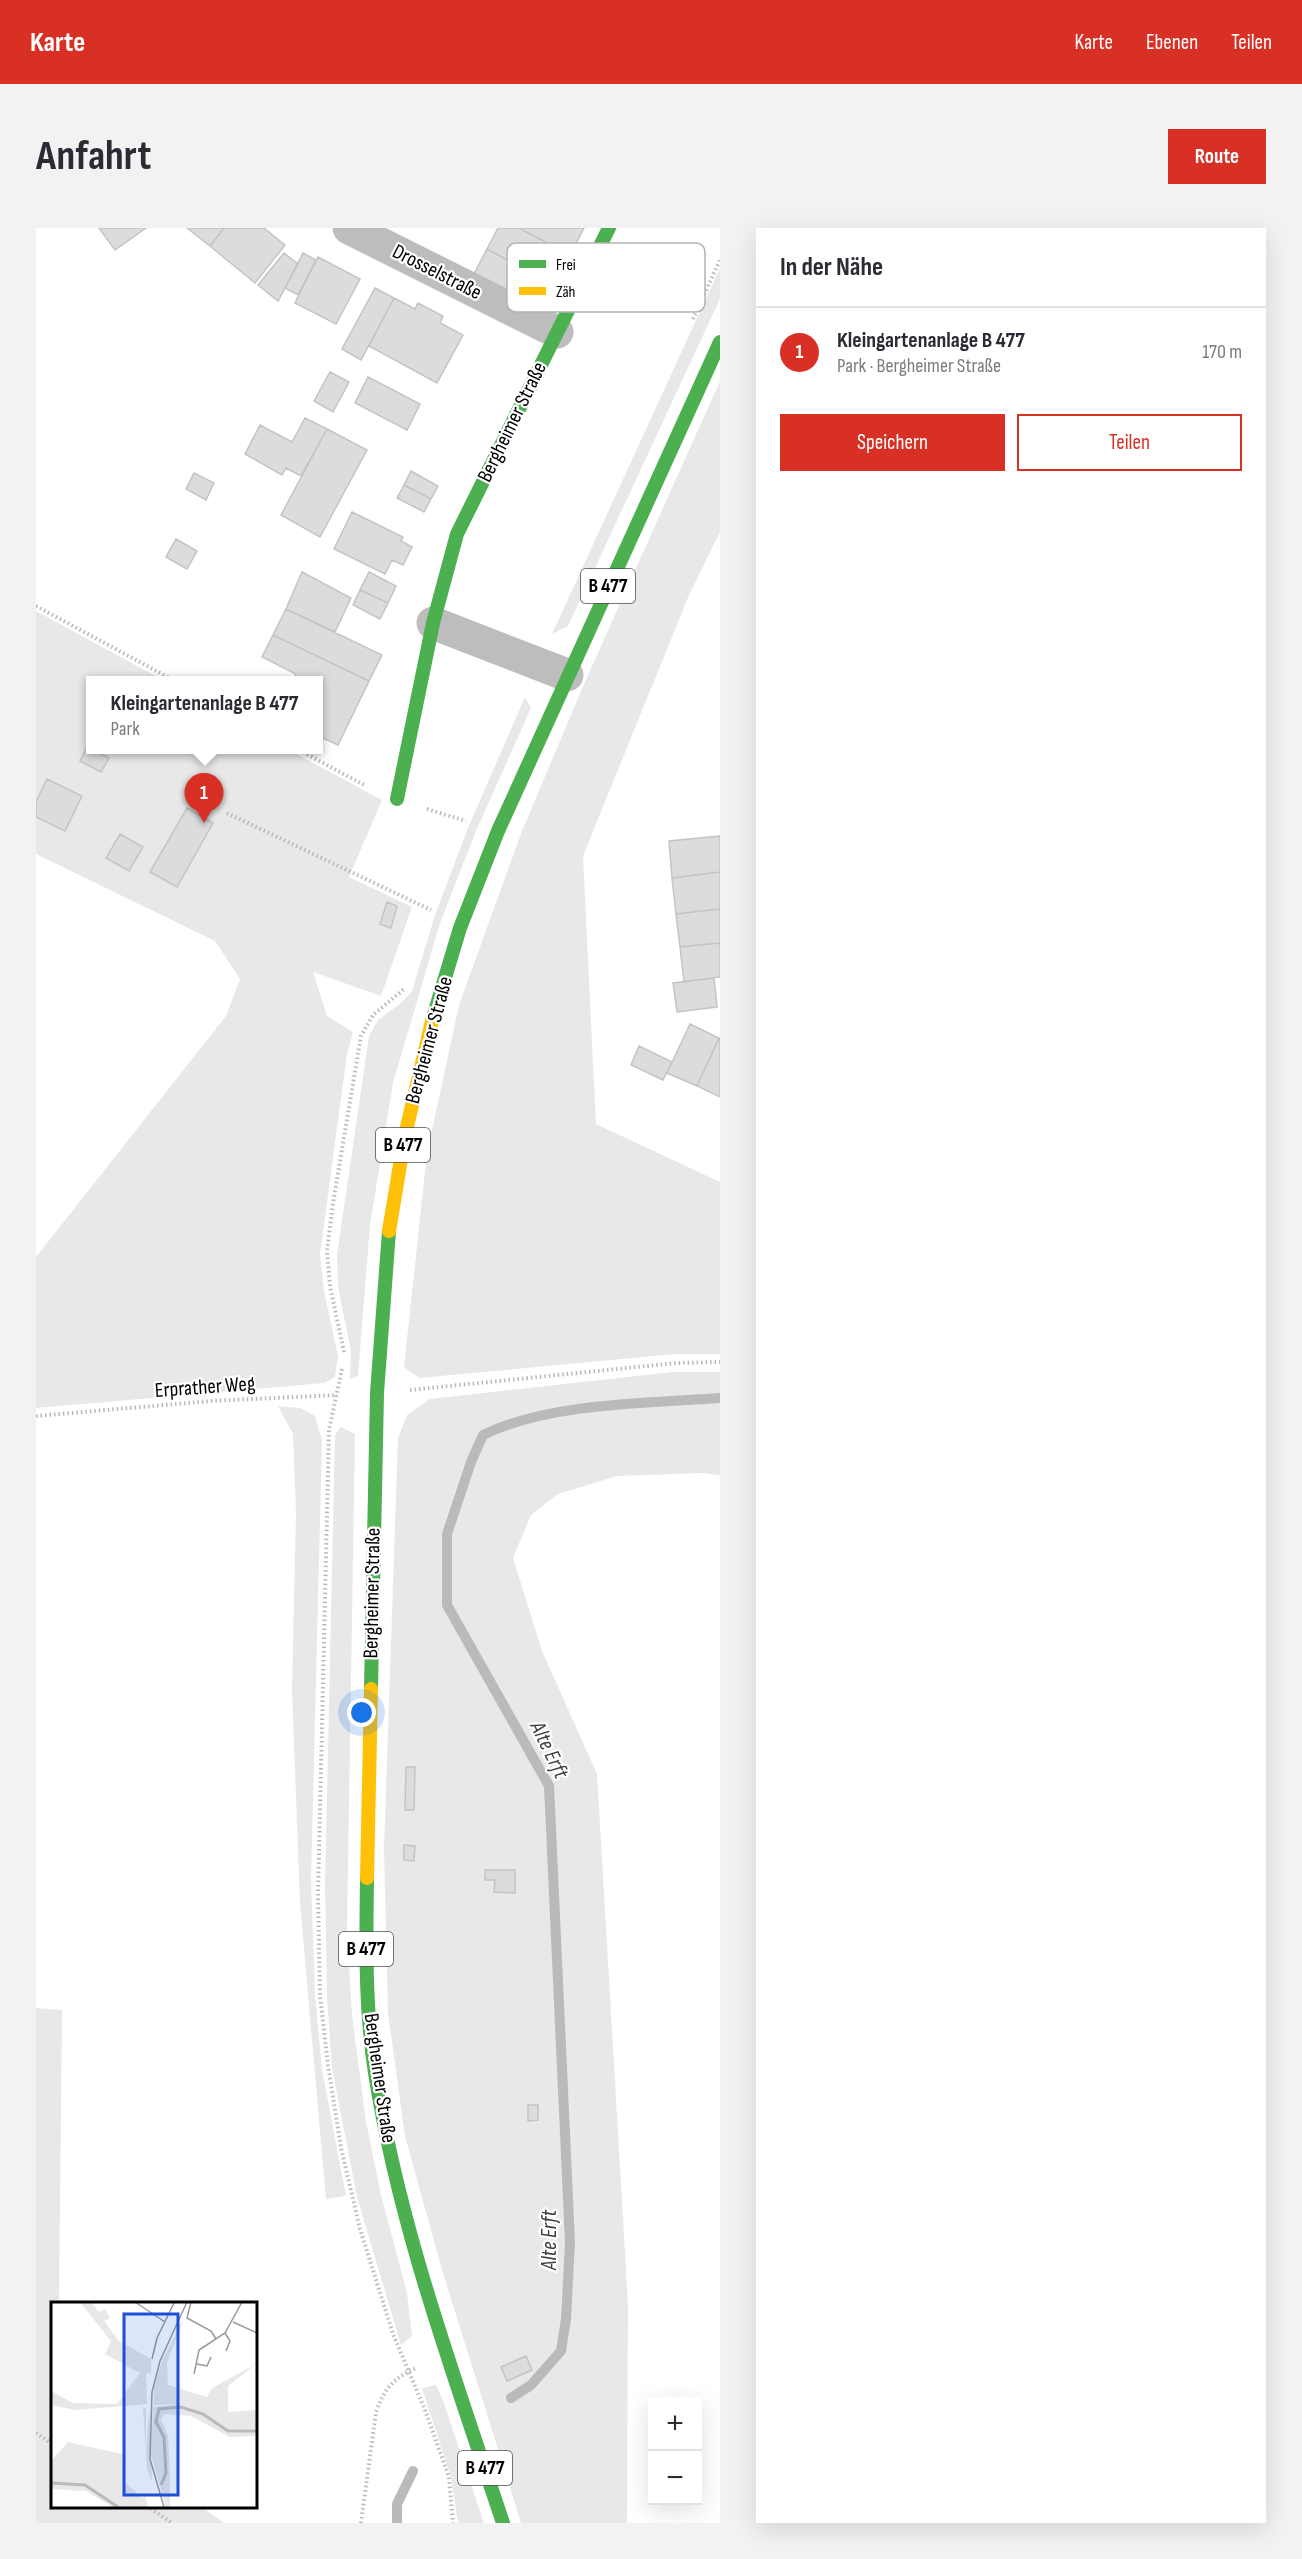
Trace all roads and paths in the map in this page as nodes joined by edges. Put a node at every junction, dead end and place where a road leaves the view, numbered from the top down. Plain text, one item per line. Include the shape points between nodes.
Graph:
1 (349, 228) edge
2 (609, 228) edge
3 (602, 243) edge
4 (507, 307) edge
5 (517, 312) edge
6 (567, 312) edge
7 (557, 332) junction
8 (720, 342) edge
9 (36, 606) edge
10 (434, 623) junction
11 (567, 675) junction
12 (164, 676) edge
13 (397, 800) dead end
14 (227, 813) dead end
15 (430, 910) dead end
16 (720, 1362) edge
17 (377, 1393) junction
18 (36, 1416) edge
19 (409, 2371) dead end
20 (36, 2433) edge
21 (51, 2443) edge
22 (150, 2508) edge
23 (172, 2523) edge
24 (361, 2523) edge
25 (503, 2523) edge

1 - 4 street, Drosselstraße
2 - 3 main road, Bergheimer Straße
5 - 7 street, Drosselstraße
6 - 7 main road, Bergheimer Straße
7 - 10 main road, Bergheimer Straße via 458,534
8 - 11 main road, Bergheimer Straße / B 477
9 - 12 path
10 - 11 street
10 - 13 main road, Bergheimer Straße
11 - 17 main road, Bergheimer Straße / B 477 via 460,928 427,1036 390,1222
14 - 15 path
16 - 17 path, Erprather Weg
17 - 18 path, Erprather Weg via 222,1400
17 - 25 main road, Bergheimer Straße / B 477 via 366,1946 375,2071 411,2232
19 - 24 path via 381,2395
20 - 21 path
22 - 23 path

